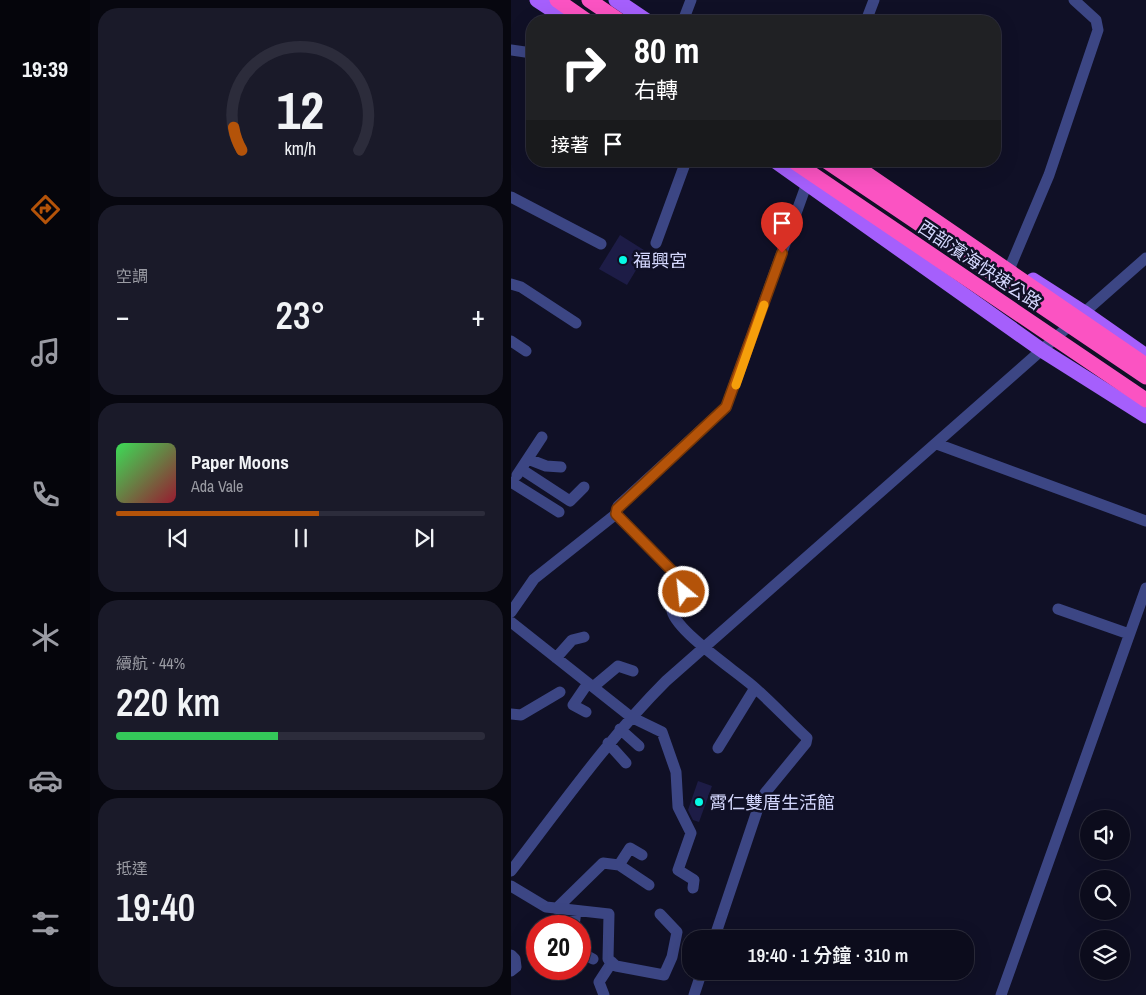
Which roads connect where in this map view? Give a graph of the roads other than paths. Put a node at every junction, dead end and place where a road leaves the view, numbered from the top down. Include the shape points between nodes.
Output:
1 (537, 0) edge
2 (557, 0) edge
3 (566, 0) edge
4 (582, 0) edge
5 (589, 0) edge
6 (617, 0) edge
7 (691, 0) edge
8 (874, 0) edge
9 (1074, 0) edge
10 (560, 15) edge
11 (578, 15) edge
12 (585, 15) edge
13 (604, 15) edge
14 (611, 15) edge
15 (638, 15) edge
16 (685, 15) edge
17 (869, 15) edge
18 (511, 50) edge
19 (526, 52) edge
20 (684, 167) edge
21 (784, 167) edge
22 (792, 167) edge
23 (802, 167) edge
24 (836, 167) edge
25 (846, 167) edge
26 (857, 167) edge
27 (857, 167) edge
28 (807, 183) junction
29 (823, 193) junction
30 (511, 198) edge
31 (656, 243) dead end
32 (601, 244) dead end
33 (1146, 258) edge
34 (1011, 265) junction
35 (511, 284) edge
36 (1083, 312) junction
37 (1072, 322) junction
38 (576, 324) dead end
39 (511, 341) edge
40 (1046, 346) junction
41 (526, 352) dead end
42 (1146, 356) edge
43 (1146, 365) edge
44 (1146, 372) edge
45 (1146, 377) edge
46 (1146, 400) edge
47 (1146, 406) edge
48 (1146, 410) edge
49 (1146, 416) edge
50 (542, 438) dead end
51 (937, 444) junction
52 (528, 459) junction
53 (561, 467) dead end
54 (521, 469) junction
55 (511, 482) edge
56 (584, 487) dead end
57 (559, 512) dead end
58 (616, 514) junction
59 (1146, 521) edge
60 (1146, 588) edge
61 (1142, 607) edge
62 (1058, 609) dead end
63 (511, 612) edge
64 (511, 622) edge
65 (1129, 634) junction
66 (584, 637) dead end
67 (705, 648) junction
68 (556, 658) junction
69 (633, 671) dead end
70 (591, 685) junction
71 (755, 688) junction
72 (560, 692) dead end
73 (586, 712) dead end
74 (511, 714) edge
75 (631, 716) junction
76 (620, 729) junction
77 (608, 743) junction
78 (639, 746) dead end
79 (718, 748) dead end
80 (625, 763) dead end
81 (642, 855) dead end
82 (619, 865) junction
83 (511, 871) edge
84 (649, 885) dead end
85 (511, 886) edge
86 (693, 888) dead end
87 (556, 909) junction
88 (576, 911) junction
89 (660, 914) dead end
90 (576, 915) edge
91 (716, 930) edge
92 (511, 955) edge
93 (612, 962) junction
94 (511, 971) edge
95 (699, 980) edge
96 (604, 995) edge
97 (694, 995) edge
98 (1001, 995) edge

1 - 10 main road
2 - 11 highway
3 - 12 main road
4 - 13 main road
5 - 14 highway
6 - 15 main road
7 - 16 street
8 - 17 street
9 - 34 street via 1096,20 1098,30 1049,176
18 - 19 street
20 - 31 street
21 - 28 main road
22 - 40 main road
23 - 46 highway, 西部濱海快速公路, bridge
24 - 45 highway, 西部濱海快速公路, bridge
25 - 37 main road
26 - 34 main road
27 - 43 highway, bridge
28 - 29 main road
28 - 58 street via 726,407 618,506
29 - 40 main road
29 - 48 highway
30 - 32 street
33 - 36 street
34 - 36 main road
35 - 38 street via 521,287
36 - 37 street
36 - 42 main road
37 - 40 street
37 - 44 main road
39 - 41 street
40 - 47 main road
40 - 49 main road
40 - 51 street
50 - 52 street
51 - 59 street
51 - 67 street
52 - 53 street via 546,466
52 - 54 street
54 - 55 street
54 - 56 street via 570,501
55 - 57 street
58 - 63 street via 534,579
58 - 67 street via 684,583 684,592 671,612
60 - 61 street
61 - 65 street
62 - 65 street
64 - 68 street
65 - 98 street
66 - 68 street via 572,640
67 - 71 street
67 - 75 street
68 - 70 street
69 - 70 street via 618,666
70 - 73 street via 573,705
70 - 75 street
71 - 79 street
71 - 91 street via 807,738 759,805
72 - 74 street via 521,715
75 - 76 street
75 - 86 street via 661,732 676,772 678,807 691,833 678,870 693,880
76 - 77 street
76 - 78 street
77 - 80 street
77 - 83 street
81 - 82 street via 630,848
82 - 84 street
82 - 87 street via 603,863
85 - 87 street via 546,908
87 - 88 street
88 - 90 street
88 - 93 street via 609,914 608,959
89 - 93 street via 677,932 664,975 616,966
92 - 94 street via 516,967
93 - 96 street via 599,982
95 - 97 street

